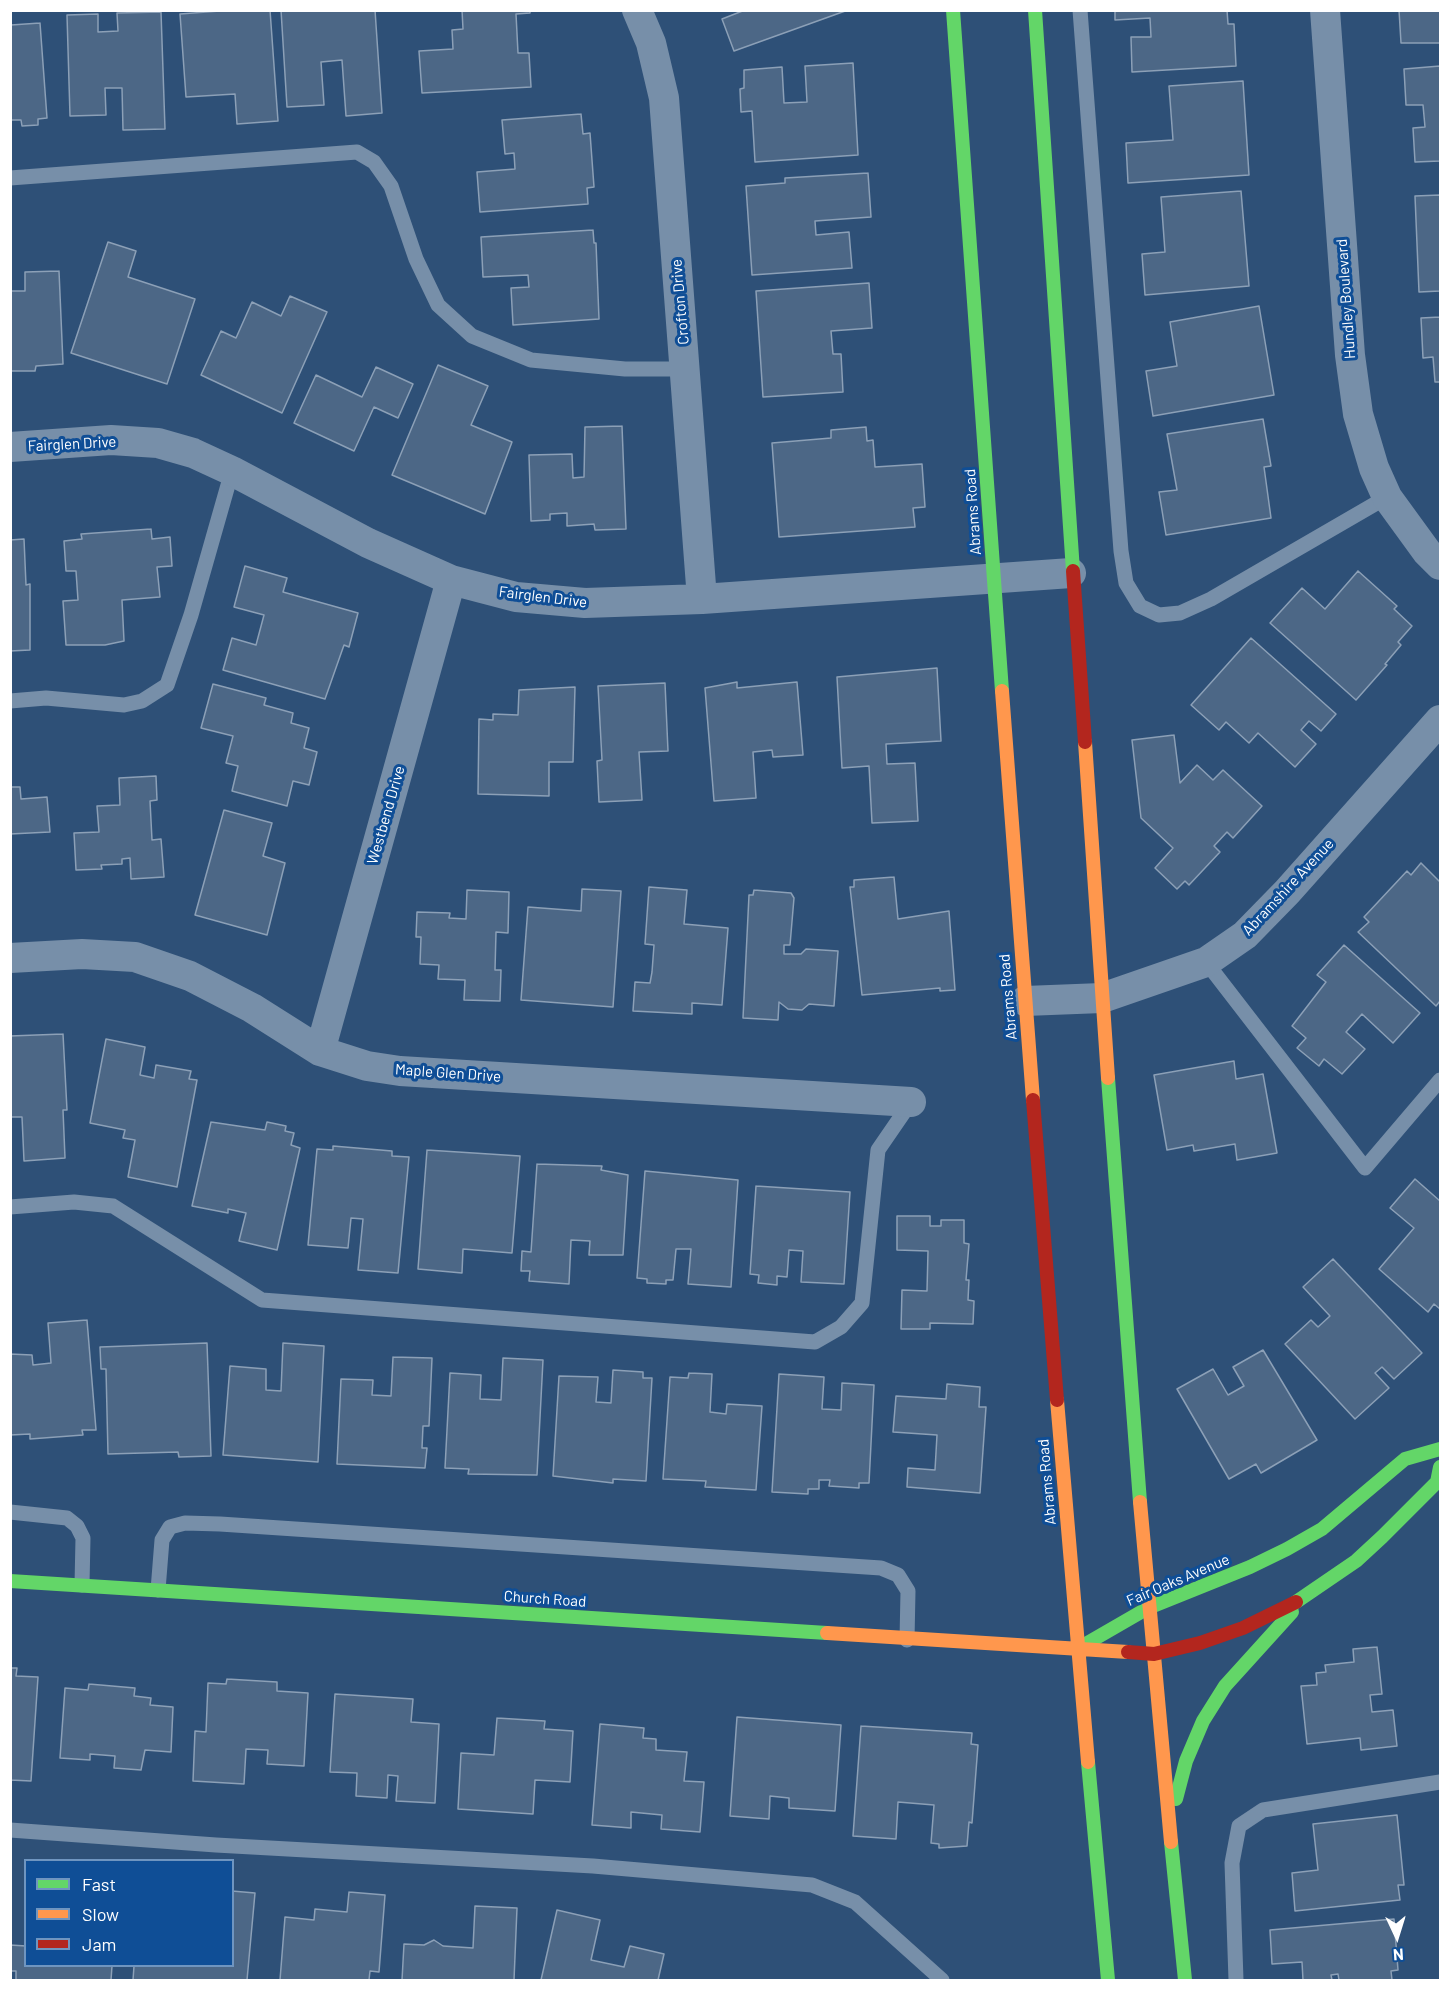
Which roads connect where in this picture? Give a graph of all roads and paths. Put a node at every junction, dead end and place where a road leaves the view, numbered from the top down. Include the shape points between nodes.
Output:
1 (638, 10) edge
2 (953, 10) edge
3 (1035, 10) edge
4 (1080, 10) edge
5 (1325, 10) edge
6 (10, 178) edge
7 (686, 369) junction
8 (10, 447) edge
9 (232, 471) junction
10 (1388, 497) junction
11 (1440, 565) edge
12 (1071, 573) junction
13 (994, 578) junction
14 (451, 580) junction
15 (702, 599) junction
16 (10, 701) edge
17 (1440, 720) edge
18 (10, 958) edge
19 (1206, 962) junction
20 (1102, 998) junction
21 (1025, 1001) junction
22 (320, 1051) junction
23 (1440, 1080) edge
24 (911, 1102) joint
25 (10, 1207) edge
26 (1440, 1449) edge
27 (1440, 1467) edge
28 (10, 1512) edge
29 (10, 1581) edge
30 (82, 1585) junction
31 (158, 1590) junction
32 (1305, 1597) junction
33 (1148, 1608) junction
34 (908, 1640) junction
35 (1077, 1649) junction
36 (1154, 1654) junction
37 (1440, 1782) edge
38 (1170, 1821) junction
39 (10, 1830) edge
40 (942, 1980) edge
41 (1108, 1980) edge
42 (1185, 1980) edge
43 (1236, 1980) edge

1 - 7 street, Crofton Drive via 651,43 664,98
2 - 13 main road, Abrams Road
3 - 12 main road
4 - 10 lane via 1120,551 1126,583 1140,606 1159,615 1180,613
5 - 10 street, Hundley Boulevard via 1356,402 1374,468
6 - 7 lane via 357,152 374,162 391,186 416,259 438,305 471,336 531,360 625,369
7 - 15 street, Crofton Drive
8 - 9 street, Fairglen Drive via 111,440 158,443 193,453
9 - 14 street, Fairglen Drive via 368,543
9 - 16 lane via 167,685 142,701 124,705 46,698
10 - 11 street, Hundley Boulevard
12 - 13 street, Fairglen Drive
12 - 20 main road
13 - 15 street, Fairglen Drive
13 - 21 main road, Abrams Road
14 - 15 street, Fairglen Drive via 516,597 585,603
14 - 22 street, Westbend Drive
17 - 19 street, Abramshire Avenue via 1287,892 1245,935
18 - 22 street, Maple Glen Drive via 82,954 135,957 190,976 252,1008
19 - 20 street, Abramshire Avenue
19 - 23 lane via 1365,1168
20 - 21 street, Abramshire Avenue
20 - 33 main road
21 - 35 main road, Abrams Road
22 - 24 street, Maple Glen Drive via 367,1066 400,1071
24 - 25 lane via 878,1150 862,1303 841,1327 815,1342 262,1300 113,1206 74,1202
26 - 33 main road, Fair Oaks Avenue via 1406,1460 1322,1529 1287,1549
27 - 32 main road via 1437,1482 1382,1537
28 - 30 lane via 67,1518 77,1526 83,1538
29 - 30 main road, Church Road
30 - 31 main road, Church Road
31 - 34 main road, Church Road
31 - 34 lane via 162,1539 170,1527 185,1523 881,1568 898,1575 908,1591
32 - 36 main road via 1243,1628
32 - 38 main road via 1226,1686 1203,1721 1186,1761
33 - 35 main road, Fair Oaks Avenue
33 - 36 main road
34 - 35 main road, Church Road
35 - 36 main road
35 - 41 main road, Abrams Road
36 - 38 main road
37 - 43 lane via 1263,1810 1239,1826 1232,1863
38 - 42 main road
39 - 40 lane via 592,1866 812,1886 855,1902

